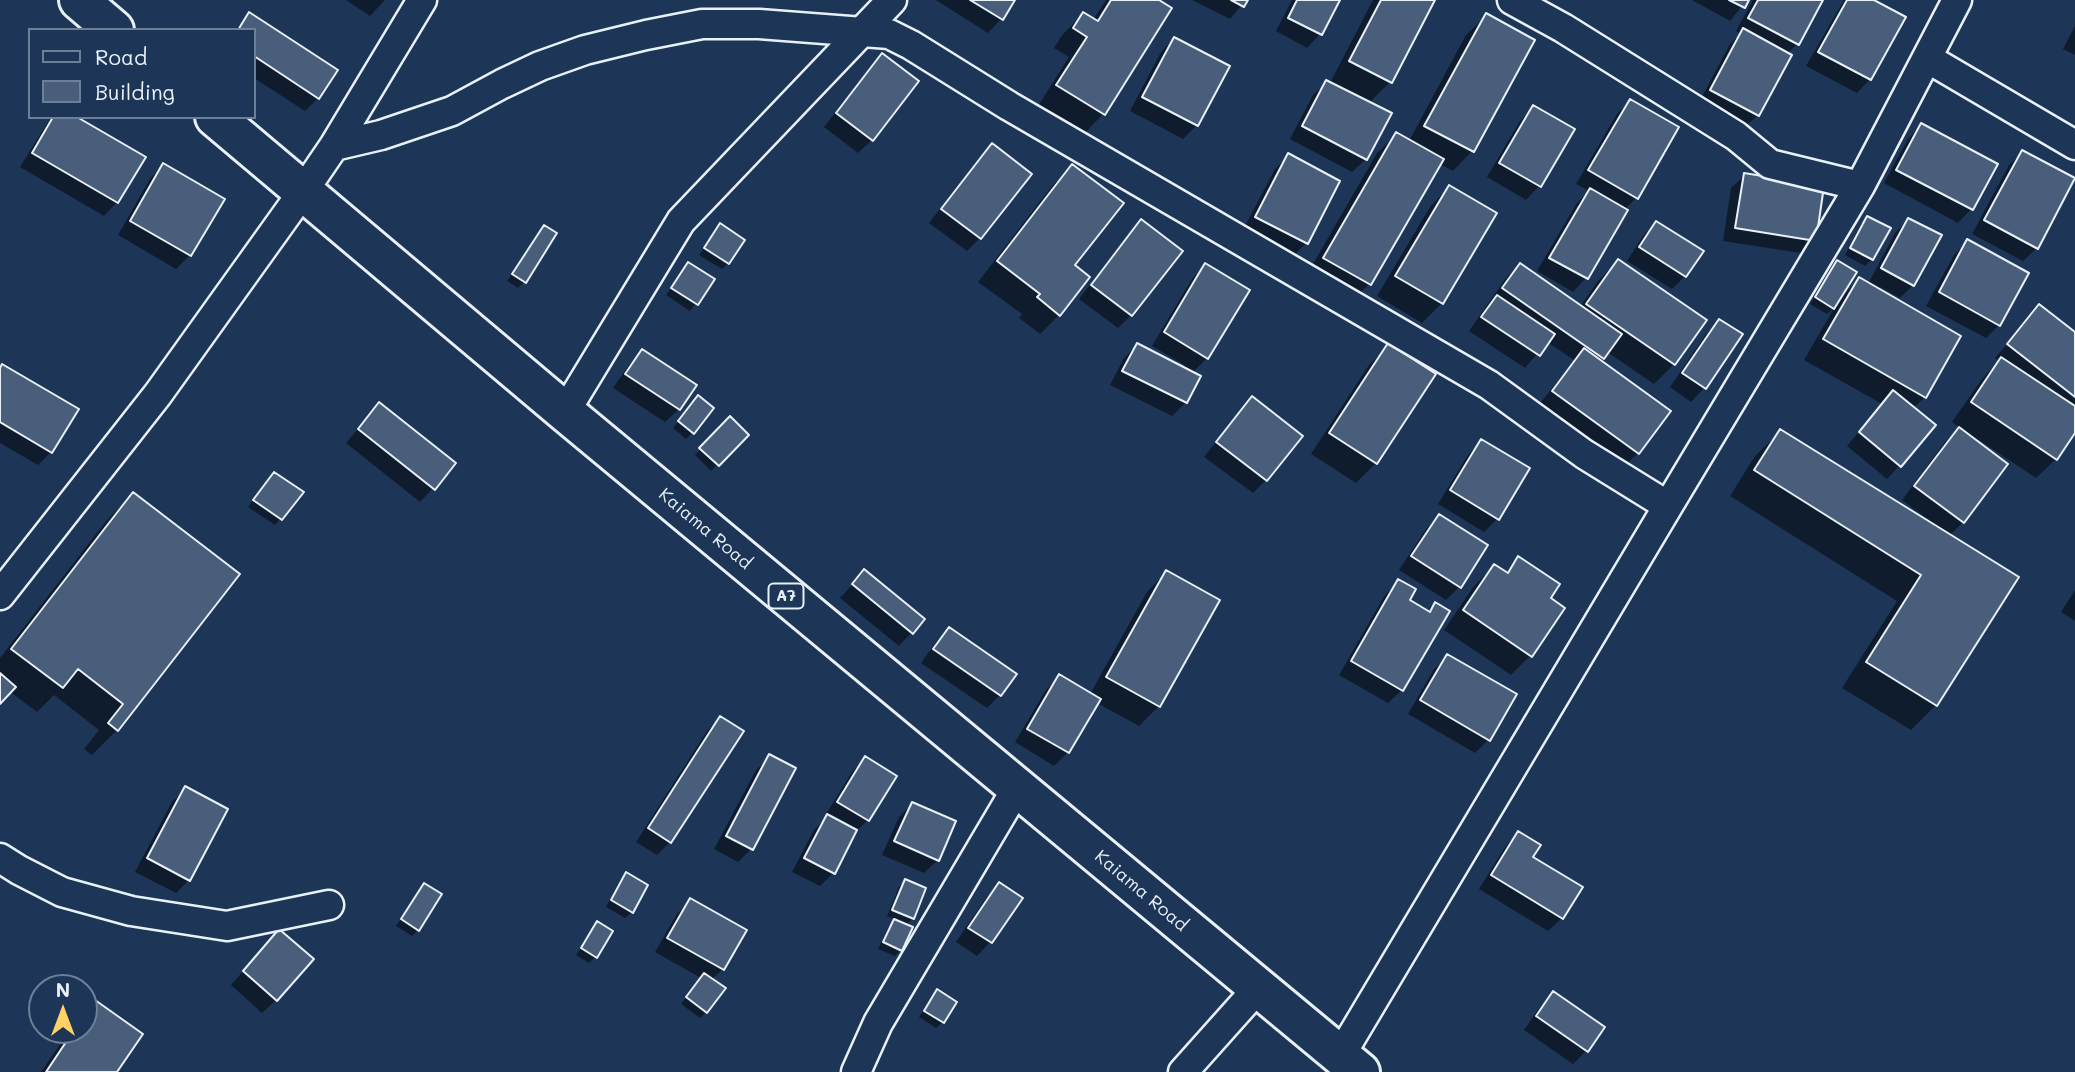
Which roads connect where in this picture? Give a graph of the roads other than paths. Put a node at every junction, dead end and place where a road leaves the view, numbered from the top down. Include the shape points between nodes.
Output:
1 (79, 0) edge
2 (422, 0) edge
3 (892, 0) edge
4 (1512, 0) edge
5 (1957, 0) edge
6 (112, 28) edge
7 (861, 30) junction
8 (1927, 58) junction
9 (217, 119) edge
10 (2075, 145) edge
11 (334, 146) junction
12 (1860, 186) junction
13 (302, 192) junction
14 (565, 412) junction
15 (1668, 506) junction
16 (0, 595) edge
17 (1017, 788) junction
18 (0, 858) edge
19 (329, 905) dead end
20 (1258, 988) junction
21 (1350, 1064) edge
22 (856, 1072) edge
23 (1183, 1072) edge

1 - 6 highway
2 - 11 street
3 - 7 street
4 - 12 street via 1736,136 1770,164
5 - 8 street
7 - 11 street via 702,24 646,35 540,66 452,111
7 - 14 street via 681,221
7 - 15 street via 888,34 911,45 1489,385 1584,454
8 - 10 street
8 - 12 street
9 - 13 highway, Kaiama Road / A7
11 - 13 street
12 - 15 street
13 - 14 highway, Kaiama Road / A7
13 - 16 street via 158,394
14 - 17 highway, Kaiama Road / A7
15 - 21 street
17 - 20 highway, Kaiama Road / A7
17 - 22 street via 878,1023
18 - 19 street via 62,892 131,911 227,926
20 - 21 highway, Kaiama Road / A7
20 - 23 street

